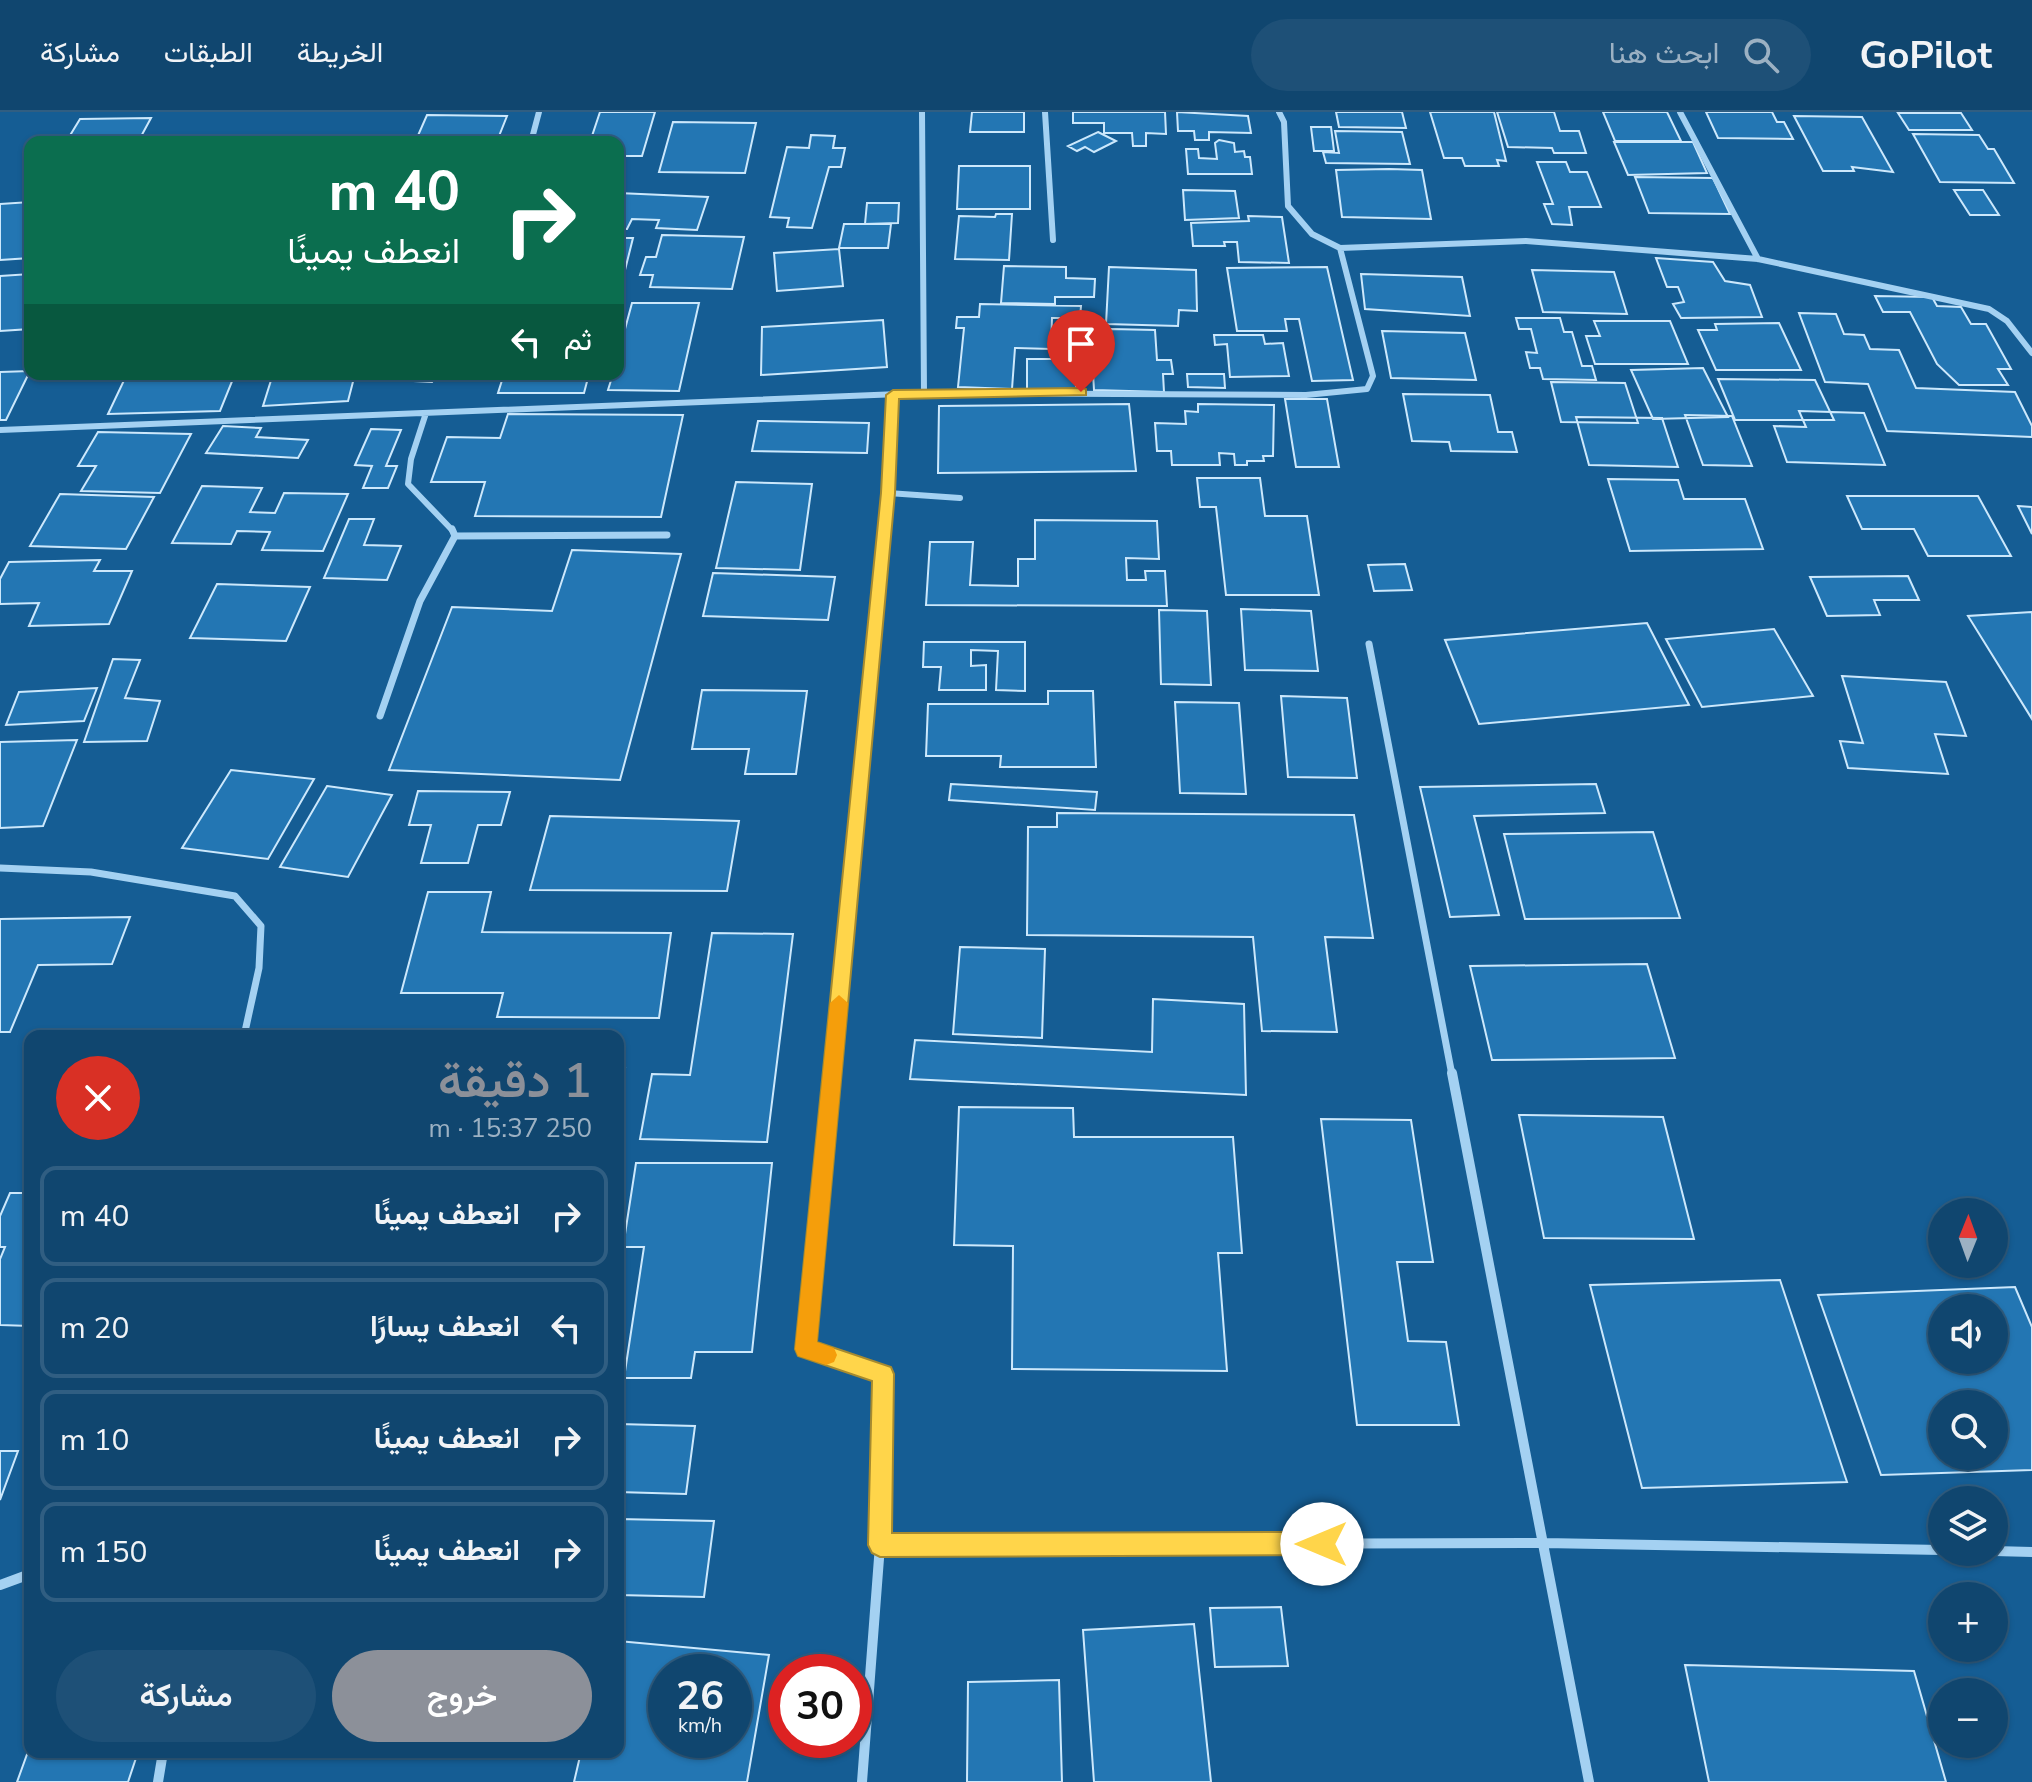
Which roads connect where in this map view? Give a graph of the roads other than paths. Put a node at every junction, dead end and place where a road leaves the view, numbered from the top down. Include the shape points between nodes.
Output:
1 (539, 112) edge
2 (922, 112) edge
3 (1045, 112) edge
4 (1279, 112) edge
5 (1680, 112) edge
6 (533, 136) edge
7 (1053, 240) dead end
8 (1340, 248) junction
9 (1758, 259) junction
10 (2032, 353) edge
11 (924, 393) junction
12 (893, 395) junction
13 (426, 413) junction
14 (0, 430) edge
15 (888, 493) junction
16 (960, 498) dead end
17 (667, 535) dead end
18 (455, 536) junction
19 (1369, 644) dead end
20 (380, 716) dead end
21 (0, 868) edge
22 (245, 1030) edge
23 (1544, 1543) junction
24 (880, 1545) junction
25 (1928, 1550) edge
26 (2008, 1551) edge
27 (2032, 1552) edge
28 (24, 1576) edge
29 (0, 1585) edge
30 (162, 1758) edge
31 (158, 1782) edge
32 (862, 1782) edge
33 (1589, 1782) edge

1 - 6 street
2 - 11 street
3 - 7 street
4 - 8 street via 1284,122 1288,206 1312,234
5 - 9 street
8 - 9 street via 1526,241
8 - 11 street via 1373,376 1367,389 1306,395
9 - 10 street via 1989,309 2007,321
11 - 12 street
12 - 13 street
12 - 15 street
13 - 14 street
13 - 18 street via 408,484 447,518
15 - 16 street
15 - 24 street via 806,1349 883,1374
17 - 18 street
18 - 20 street via 407,626
19 - 23 street
21 - 22 street via 91,872 235,896 261,926 259,968
23 - 24 street
23 - 25 street
23 - 33 street
24 - 32 street
26 - 27 street
28 - 29 street
30 - 31 street

